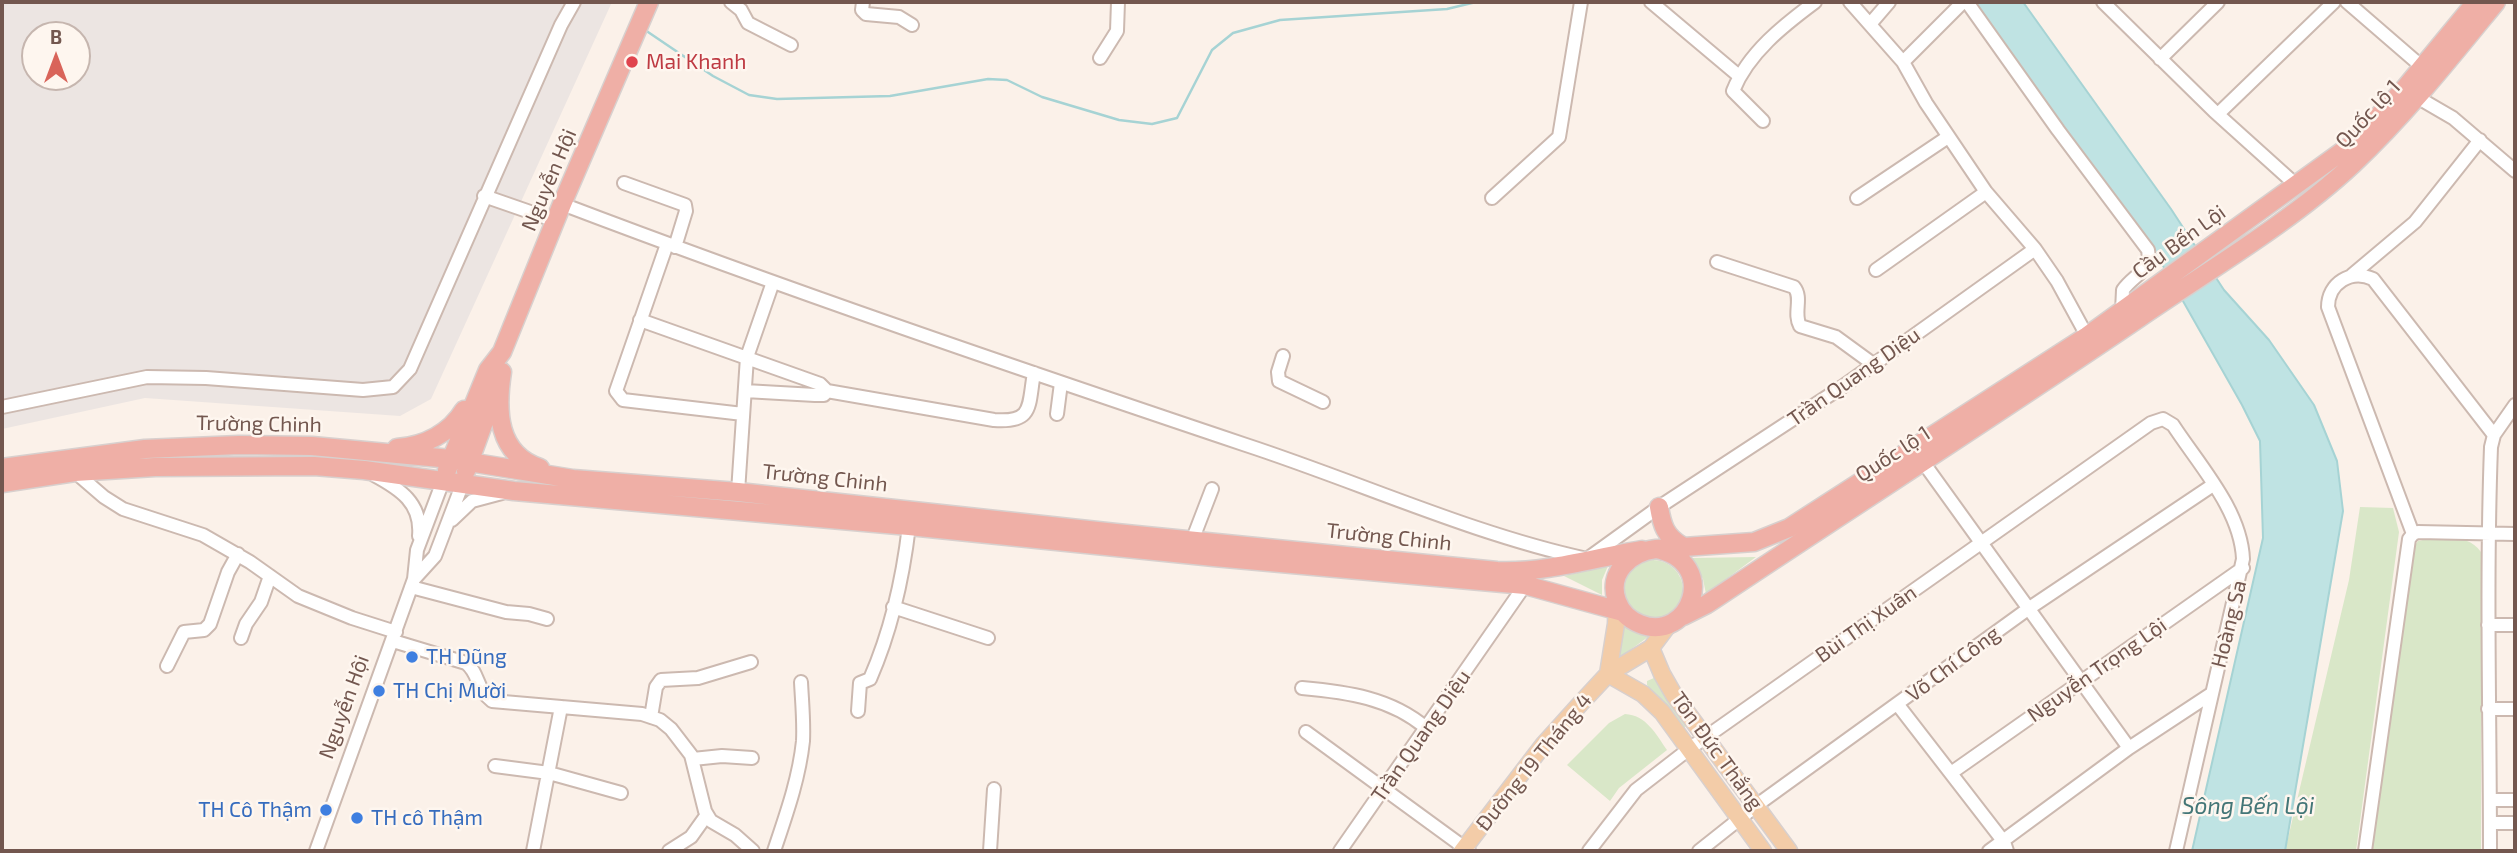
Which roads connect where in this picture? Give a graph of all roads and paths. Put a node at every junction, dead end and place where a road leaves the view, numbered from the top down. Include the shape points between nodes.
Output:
1 (574, 2) edge
2 (649, 2) edge
3 (731, 2) edge
4 (863, 2) edge
5 (1118, 2) edge
6 (1581, 2) edge
7 (1651, 2) edge
8 (1815, 2) edge
9 (1850, 2) edge
10 (1889, 2) edge
11 (1965, 2) edge
12 (2103, 2) edge
13 (2218, 2) edge
14 (2334, 2) edge
15 (2347, 2) edge
16 (2476, 2) edge
17 (2496, 2) edge
18 (1871, 23) junction
19 (912, 25) dead end
20 (791, 45) dead end
21 (1100, 58) dead end
22 (2160, 59) junction
23 (1903, 62) junction
24 (2428, 72) junction
25 (1739, 76) junction
26 (2410, 92) junction
27 (2218, 114) junction
28 (1763, 121) dead end
29 (1948, 137) junction
30 (2480, 141) junction
31 (2515, 171) edge
32 (624, 183) dead end
33 (2295, 184) junction
34 (1986, 192) junction
35 (484, 197) junction
36 (1492, 198) dead end
37 (1857, 198) dead end
38 (2263, 209) joint
39 (559, 212) junction
40 (2256, 239) joint
41 (671, 245) junction
42 (2035, 249) junction
43 (1717, 262) dead end
44 (1876, 270) dead end
45 (2352, 275) junction
46 (773, 282) junction
47 (2125, 318) junction
48 (640, 320) junction
49 (2087, 336) junction
50 (1283, 356) dead end
51 (747, 357) junction
52 (1873, 364) junction
53 (495, 371) junction
54 (1034, 373) junction
55 (1061, 383) junction
56 (744, 391) junction
57 (827, 391) junction
58 (1323, 402) dead end
59 (2515, 405) edge
60 (2, 407) edge
61 (743, 414) junction
62 (1057, 414) dead end
63 (2163, 419) joint
64 (2494, 435) junction
65 (364, 451) junction
66 (451, 459) junction
67 (470, 462) junction
68 (1923, 462) junction
69 (2, 468) edge
70 (364, 470) junction
71 (75, 472) junction
72 (573, 479) junction
73 (443, 481) junction
74 (2, 483) edge
75 (462, 485) junction
76 (2213, 485) junction
77 (1212, 489) dead end
78 (514, 491) junction
79 (738, 492) junction
80 (1659, 507) junction
81 (909, 526) junction
82 (446, 529) junction
83 (2413, 534) junction
84 (2488, 534) junction
85 (2515, 534) edge
86 (1192, 541) junction
87 (1980, 543) junction
88 (1682, 546) junction
89 (417, 550) junction
90 (1649, 550) junction
91 (238, 554) junction
92 (1587, 559) junction
93 (2243, 568) junction
94 (270, 576) junction
95 (413, 583) junction
96 (1525, 585) junction
97 (893, 607) junction
98 (1619, 608) junction
99 (2028, 609) junction
100 (547, 619) dead end
101 (1674, 621) junction
102 (2488, 625) junction
103 (2515, 625) edge
104 (394, 637) junction
105 (988, 638) dead end
106 (241, 639) dead end
107 (1651, 648) junction
108 (751, 662) dead end
109 (167, 666) dead end
110 (1608, 674) junction
111 (2080, 681) junction
112 (801, 682) dead end
113 (1303, 688) dead end
114 (2211, 695) junction
115 (1898, 705) junction
116 (561, 707) junction
117 (2487, 709) junction
118 (2515, 709) edge
119 (858, 711) dead end
120 (651, 717) junction
121 (1426, 728) junction
122 (1306, 732) dead end
123 (1706, 737) junction
124 (1689, 748) junction
125 (2129, 748) junction
126 (752, 758) dead end
127 (693, 759) junction
128 (495, 766) dead end
129 (549, 773) junction
130 (1951, 773) junction
131 (1384, 788) junction
132 (994, 789) dead end
133 (621, 793) dead end
134 (2490, 800) junction
135 (2515, 800) edge
136 (1757, 806) junction
137 (706, 816) junction
138 (1741, 818) junction
139 (2490, 823) junction
140 (2515, 823) edge
141 (2006, 846) edge
142 (1465, 850) edge
143 (316, 851) edge
144 (533, 851) edge
145 (669, 851) edge
146 (753, 851) edge
147 (774, 851) edge
148 (990, 851) edge
149 (1340, 851) edge
150 (1589, 851) edge
151 (1699, 851) edge
152 (1763, 851) edge
153 (1788, 851) edge
154 (1989, 851) edge
155 (2176, 851) edge
156 (2365, 851) edge
157 (2490, 851) edge

1 - 35 street
2 - 39 highway, Nguyễn Hội
3 - 20 street via 748,23
4 - 19 street via 863,12 899,17
5 - 21 street via 1117,32
6 - 36 street via 1559,137
7 - 25 street
8 - 25 street via 1766,43
9 - 18 street
10 - 18 street
11 - 23 street
11 - 47 street via 2148,250 2147,267 2123,290
12 - 22 street
13 - 22 street
14 - 27 street
15 - 24 street
16 - 24 highway, Quốc lộ 1
17 - 24 highway, Quốc lộ 1
18 - 23 street
22 - 27 street
23 - 29 street
24 - 26 highway, Quốc lộ 1
25 - 28 street via 1733,91
26 - 30 street
26 - 33 highway, Quốc lộ 1 via 2351,145
26 - 40 highway, Quốc lộ 1 via 2353,164
27 - 33 street
29 - 34 street
29 - 37 street
30 - 31 street
30 - 45 street via 2415,222
32 - 41 street via 685,205
33 - 38 highway, Quốc lộ 1
34 - 42 street
34 - 44 street
35 - 39 street
35 - 60 street via 410,369 393,387 363,390 147,377
38 - 47 highway, Cầu Bến Lội
39 - 41 street
39 - 53 highway, Nguyễn Hội
40 - 47 highway, Cầu Bến Lội
41 - 46 street
41 - 48 street
42 - 49 street
42 - 52 street, Trần Quang Diệu
43 - 52 street via 1794,287 1800,326 1836,337
45 - 64 street via 2373,279
45 - 83 street via 2333,287 2328,307
46 - 51 street
46 - 54 street
47 - 49 highway, Quốc lộ 1
47 - 68 highway, Quốc lộ 1
48 - 51 street
48 - 61 street via 616,386 619,397
49 - 88 highway, Quốc lộ 1 via 1788,528 1754,542
50 - 58 street via 1279,381
51 - 56 street
51 - 57 street via 820,384
52 - 80 street, Trần Quang Diệu
53 - 65 highway via 459,418 436,437 407,447
53 - 66 highway, Nguyễn Hội
53 - 67 highway, Nguyễn Hội
53 - 72 highway via 503,435 509,447 531,465
54 - 55 street
54 - 57 street via 1027,410 1014,421
55 - 62 street
55 - 92 street via 1532,547
56 - 57 street via 824,395
56 - 61 street
59 - 64 street
61 - 79 street
63 - 76 street, Hoàng Sa via 2173,425
63 - 87 street, Bùi Thị Xuân
64 - 84 street
65 - 66 highway, Trường Chinh
65 - 69 highway, Trường Chinh via 278,444 190,446
66 - 67 highway, Trường Chinh
66 - 73 highway, Nguyễn Hội
67 - 72 highway, Trường Chinh
67 - 75 highway, Nguyễn Hội
68 - 87 street
68 - 101 highway, Quốc lộ 1
70 - 71 highway, Trường Chinh via 248,465
70 - 73 highway, Trường Chinh
70 - 89 street via 397,487 414,505 419,521
71 - 74 highway, Trường Chinh
71 - 91 street via 123,509 196,533
72 - 79 highway, Trường Chinh
73 - 75 highway, Trường Chinh
73 - 89 street, Nguyễn Hội
75 - 78 highway, Trường Chinh
75 - 82 street, Nguyễn Hội
76 - 93 street, Hoàng Sa via 2237,523
76 - 99 street, Võ Chí Công
77 - 86 street
78 - 81 highway, Trường Chinh
78 - 82 street via 472,501
79 - 86 highway, Trường Chinh
80 - 88 highway via 1669,538
80 - 92 street, Trần Quang Diệu
81 - 96 highway, Trường Chinh
81 - 97 street
82 - 95 street, Nguyễn Hội via 435,556
83 - 84 street
83 - 156 street via 2407,546
84 - 85 street
84 - 102 street
86 - 92 highway, Trường Chinh via 1497,571 1550,569
87 - 99 street
87 - 123 street, Bùi Thị Xuân
88 - 90 highway, Quốc lộ 1
89 - 95 street, Nguyễn Hội
90 - 92 highway, Trường Chinh
90 - 98 highway via 1630,557 1616,577
90 - 101 highway via 1669,551 1689,569 1693,594 1689,607
91 - 94 street
91 - 109 street via 209,624 204,630 184,632
93 - 111 street, Nguyễn Trọng Lội
93 - 114 street, Hoàng Sa
94 - 104 street via 305,599
94 - 106 street
95 - 100 street via 506,612
95 - 104 street, Nguyễn Hội
96 - 98 highway, Trường Chinh
96 - 121 street, Trần Quang Diệu
97 - 105 street
97 - 119 street via 873,672 869,680 860,683
98 - 101 highway via 1644,625 1657,627
98 - 110 main road, Đường 19 Tháng 4
99 - 111 street
99 - 115 street, Võ Chí Công
101 - 107 main road, Đường 19 Tháng 4
102 - 103 street
102 - 117 street
104 - 116 street via 466,663 482,694 492,701
104 - 143 street, Nguyễn Hội
107 - 110 main road, Đường 19 Tháng 4
107 - 123 main road, Tôn Đức Thắng via 1674,695
108 - 120 street via 698,678 662,680 656,687
110 - 124 main road, Tôn Đức Thắng via 1643,694
110 - 142 main road, Đường 19 Tháng 4 via 1544,744
111 - 125 street
111 - 130 street, Nguyễn Trọng Lội
112 - 147 street via 800,762
113 - 121 street via 1382,702
114 - 125 street
114 - 155 street, Hoàng Sa
115 - 130 street
115 - 136 street, Võ Chí Công
116 - 120 street
116 - 129 street
117 - 118 street
117 - 134 street
120 - 127 street via 671,729
121 - 131 street, Trần Quang Diệu
122 - 131 street
123 - 124 street, Bùi Thị Xuân
123 - 136 main road, Tôn Đức Thắng
124 - 138 main road, Tôn Đức Thắng
124 - 150 street, Bùi Thị Xuân via 1636,790
125 - 141 street
126 - 127 street
127 - 137 street
128 - 129 street
129 - 133 street
129 - 144 street
130 - 141 street
131 - 142 street
131 - 149 street, Trần Quang Diệu
132 - 148 street
134 - 135 street
134 - 139 street
136 - 138 street, Võ Chí Công
136 - 153 main road, Tôn Đức Thắng
137 - 145 street via 691,837
137 - 146 street
138 - 151 street, Võ Chí Công
138 - 152 main road, Tôn Đức Thắng
139 - 140 street
139 - 157 street
141 - 154 street

